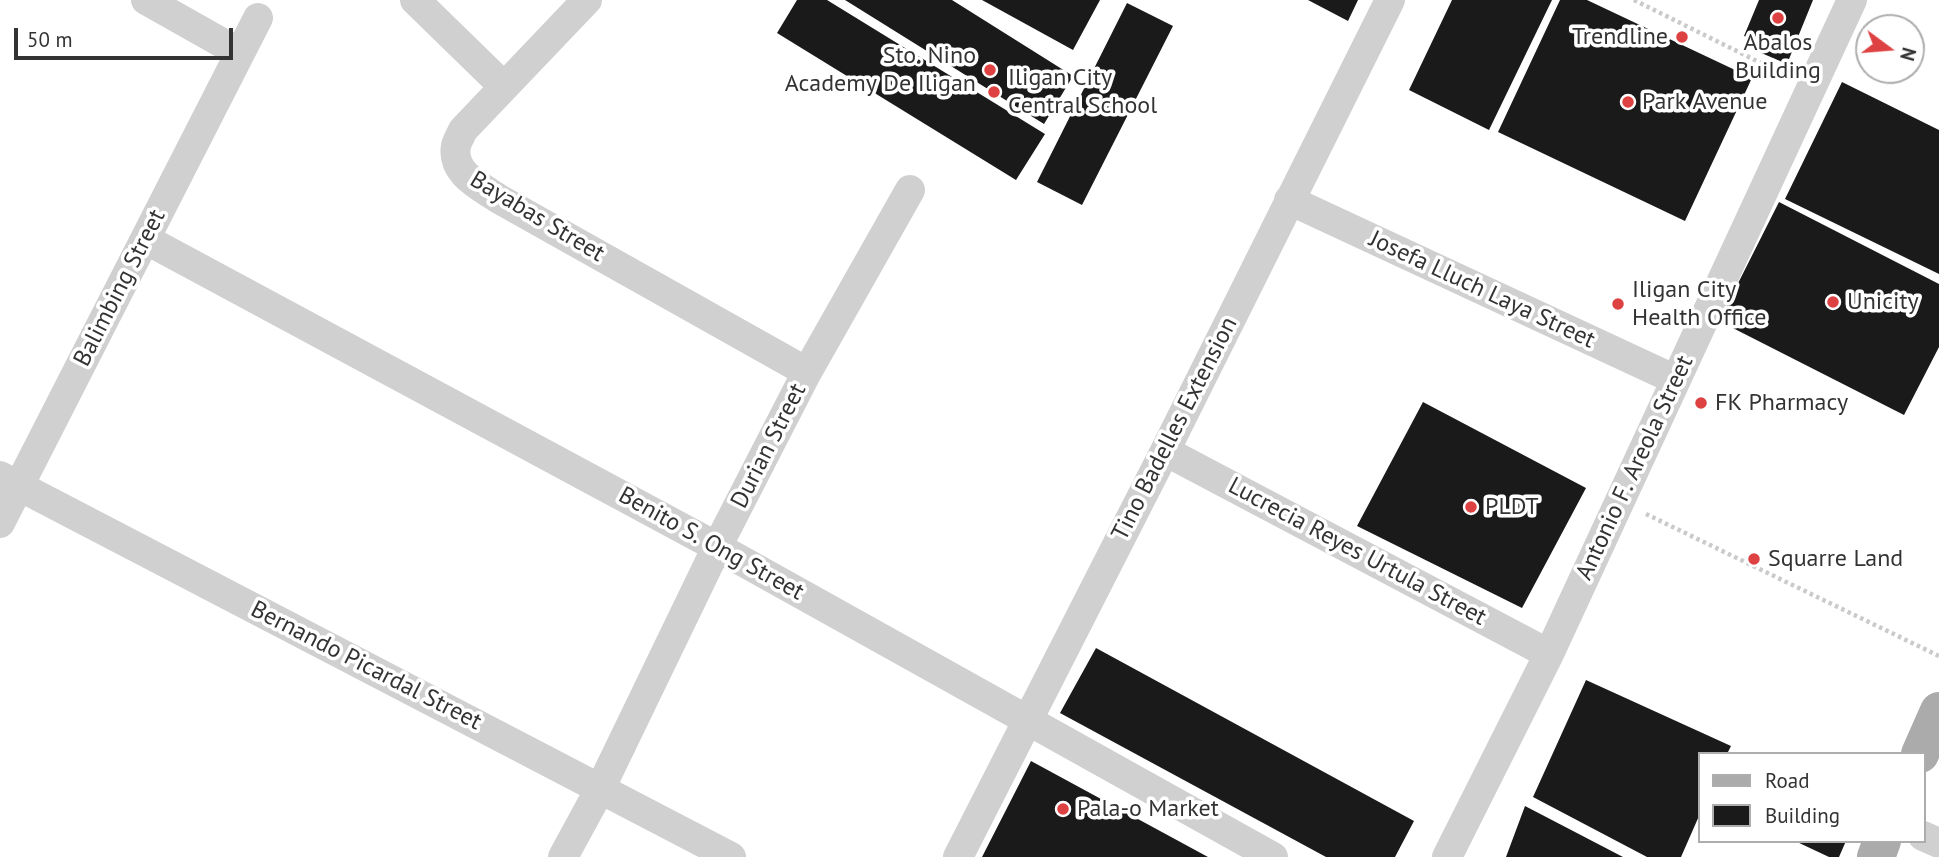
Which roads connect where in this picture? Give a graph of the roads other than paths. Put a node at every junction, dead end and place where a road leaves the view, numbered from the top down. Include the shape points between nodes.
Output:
1 (146, 0) edge
2 (415, 0) edge
3 (587, 0) edge
4 (1390, 0) edge
5 (1852, 0) edge
6 (258, 18) dead end
7 (240, 53) junction
8 (494, 76) dead end
9 (910, 190) dead end
10 (1289, 200) junction
11 (145, 239) junction
12 (807, 372) junction
13 (1675, 380) junction
14 (1165, 451) junction
15 (9, 481) edge
16 (0, 523) edge
17 (717, 547) junction
18 (1549, 654) junction
19 (1939, 711) edge
20 (1028, 720) junction
21 (1921, 752) edge
22 (600, 789) junction
23 (563, 857) edge
24 (731, 857) edge
25 (958, 857) edge
26 (1273, 857) edge
27 (1447, 857) edge

1 - 7 street
2 - 8 street
3 - 12 street, Bayabas Street via 463,130 456,145 461,172 499,199
4 - 10 street, Tino Badelles Extension
5 - 13 street, Antonio F. Areola Street
6 - 7 street, Balimbing Street
7 - 11 street, Balimbing Street
9 - 12 street, Durian Street
10 - 13 street, Josefa Lluch Laya Street
10 - 14 street, Tino Badelles Extension
11 - 15 street, Balimbing Street
11 - 17 street, Benito S. Ong Street
12 - 17 street, Durian Street
13 - 18 street, Antonio F. Areola Street
14 - 18 street, Lucrecia Reyes Urtula Street
14 - 20 street, Tino Badelles Extension
15 - 16 street, Balimbing Street
15 - 22 street, Bernando Picardal Street
17 - 20 street, Benito S. Ong Street
17 - 22 street, Durian Street
18 - 27 street, Antonio F. Areola Street
19 - 21 main road
20 - 25 street, Tino Badelles Extension
20 - 26 street, Benito S. Ong Street
22 - 23 street, Durian Street
22 - 24 street, Bernando Picardal Street

